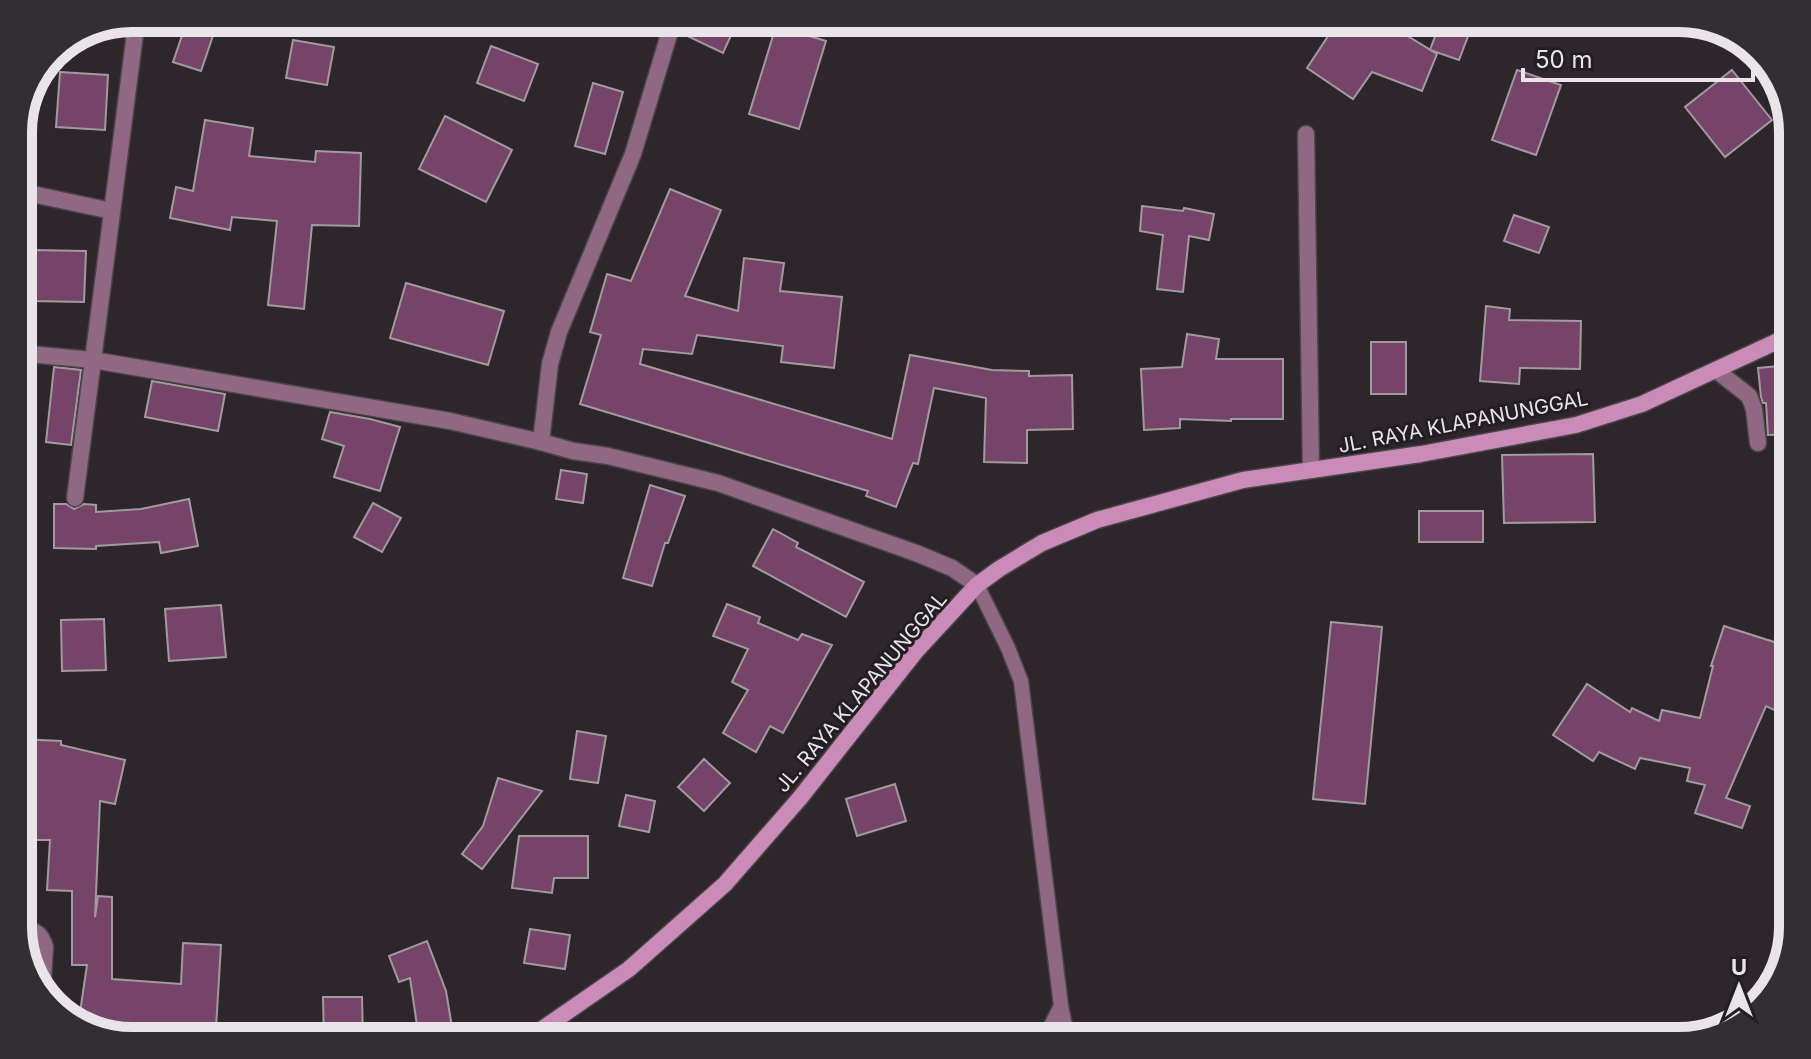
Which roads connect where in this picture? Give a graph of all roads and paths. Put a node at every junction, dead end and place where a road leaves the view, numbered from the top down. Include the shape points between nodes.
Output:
1 (135, 32) edge
2 (670, 32) edge
3 (1306, 134) dead end
4 (32, 194) edge
5 (112, 211) junction
6 (1779, 341) edge
7 (32, 354) edge
8 (93, 360) junction
9 (1716, 370) junction
10 (541, 442) junction
11 (1758, 443) dead end
12 (1311, 470) junction
13 (75, 498) dead end
14 (977, 585) junction
15 (32, 931) edge
16 (43, 973) edge
17 (1061, 1006) junction
18 (545, 1027) edge
19 (1050, 1027) edge
20 (1065, 1027) edge

1 - 5 street
2 - 10 street via 633,154 559,332 547,380
3 - 12 street
4 - 5 street
5 - 8 street
6 - 9 street, JL. RAYA KLAPANUNGGAL
7 - 8 street
8 - 10 street via 450,421
8 - 13 street
9 - 11 street via 1749,396
9 - 12 street, JL. RAYA KLAPANUNGGAL via 1642,404 1576,425
10 - 14 street via 718,483 916,553
12 - 14 street, JL. RAYA KLAPANUNGGAL via 1243,480 1097,520 1042,543
14 - 17 lane via 1021,681
14 - 18 street, JL. RAYA KLAPANUNGGAL via 916,651 725,884 629,969
15 - 16 street via 40,934 45,947
17 - 19 lane
17 - 20 lane

